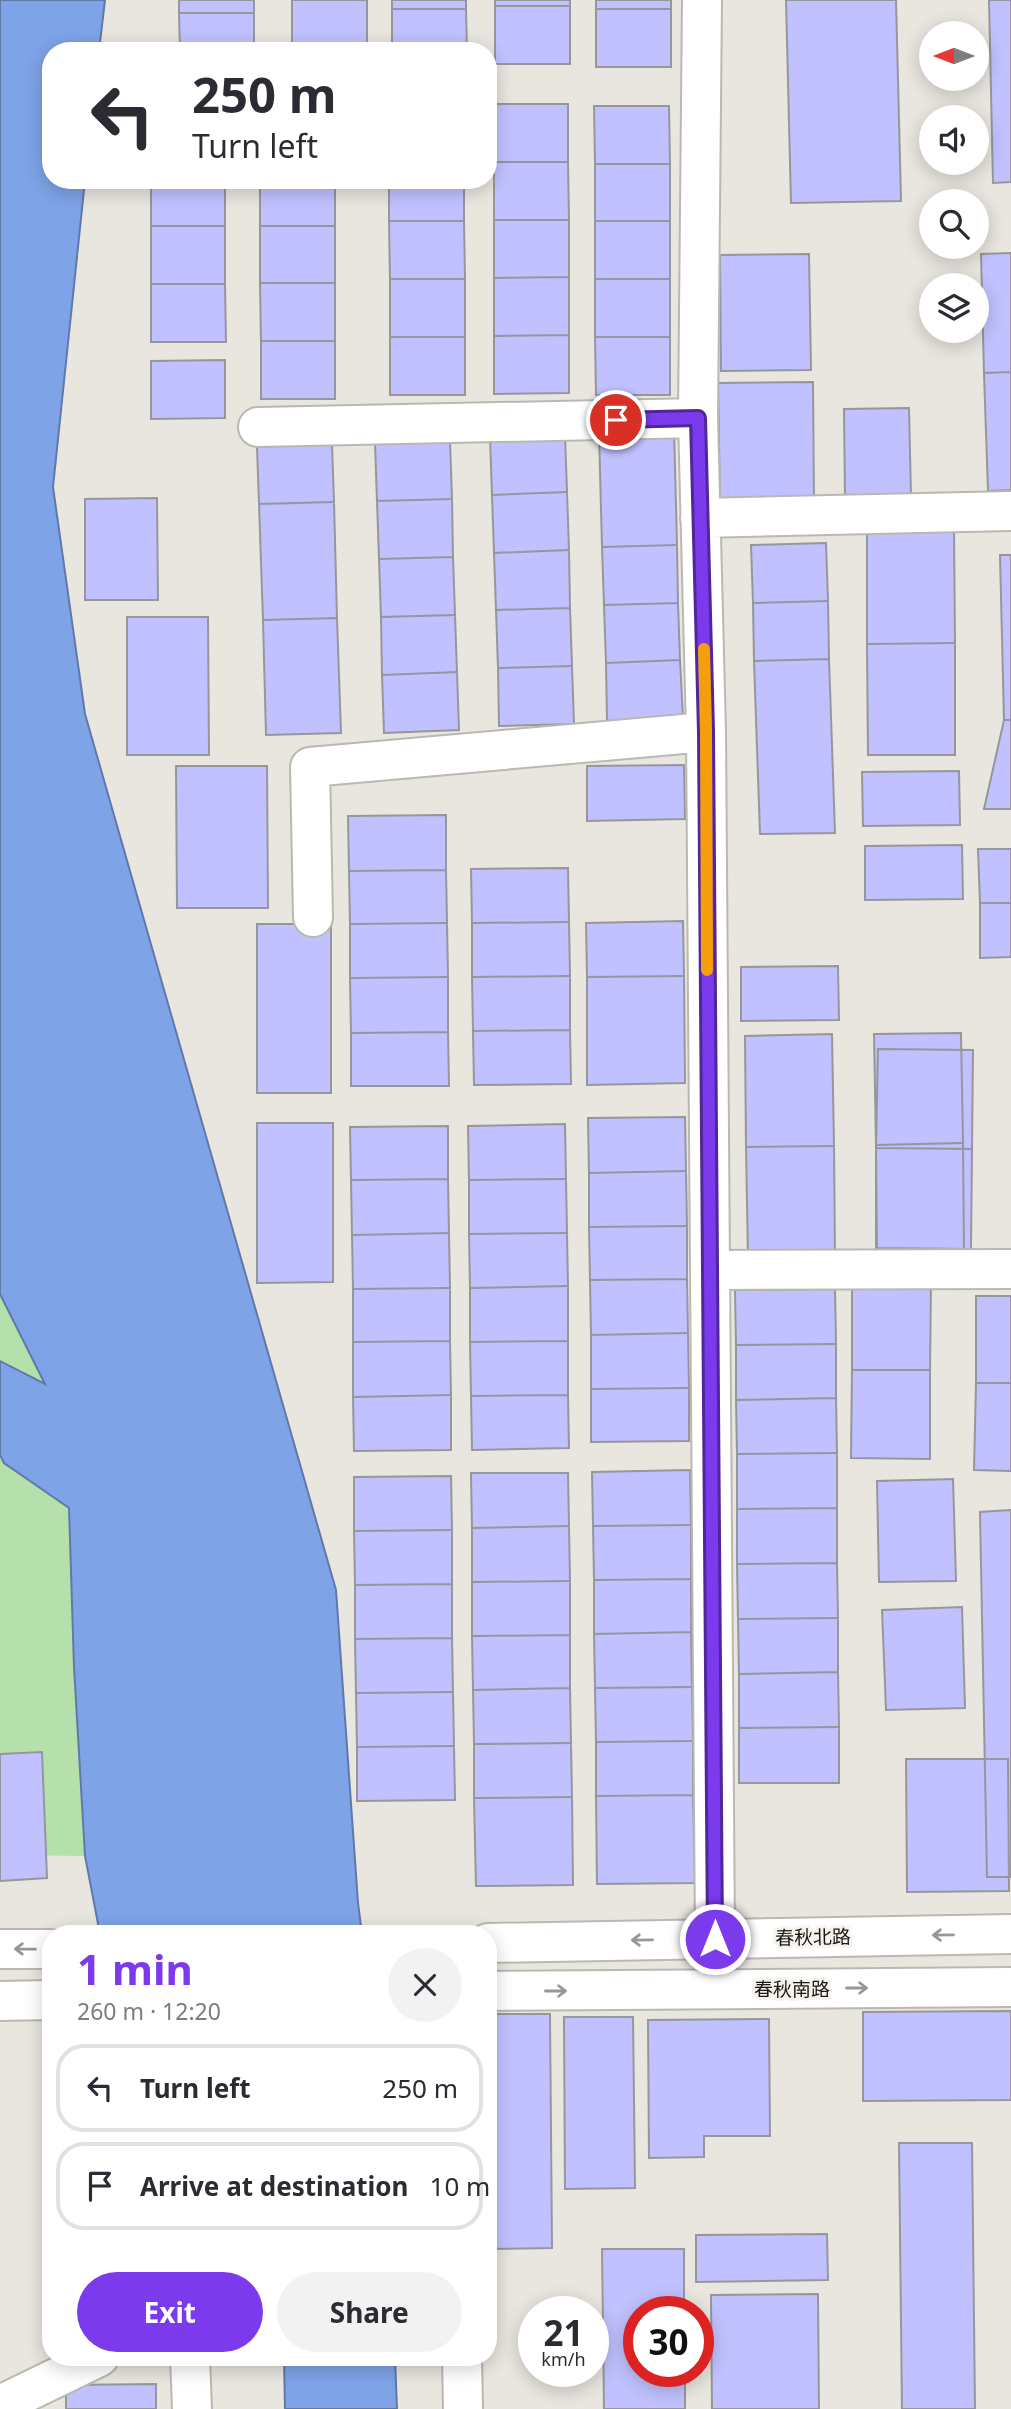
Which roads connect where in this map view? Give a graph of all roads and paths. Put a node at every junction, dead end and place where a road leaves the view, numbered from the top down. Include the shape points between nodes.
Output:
1 (702, 0) edge
2 (698, 418) junction
3 (258, 427) dead end
4 (1011, 511) edge
5 (700, 518) junction
6 (706, 732) junction
7 (313, 916) dead end
8 (1011, 1269) edge
9 (711, 1270) junction
10 (1011, 1934) edge
11 (715, 1939) junction
12 (497, 1943) edge
13 (0, 1949) edge
14 (42, 1949) edge
15 (1011, 1987) edge
16 (497, 1991) edge
17 (42, 2000) edge
18 (0, 2001) edge
19 (80, 2366) edge
20 (190, 2366) edge
21 (462, 2366) edge
22 (0, 2405) edge
23 (192, 2409) edge
24 (463, 2409) edge

1 - 2 street
2 - 3 street
2 - 5 street
4 - 5 street
5 - 6 street
6 - 7 street via 310,767
6 - 9 street
8 - 9 street
9 - 11 street
10 -> 11 street, 春秋北路
11 -> 12 street, 春秋北路
14 -> 13 street
16 -> 15 street, 春秋南路
17 - 18 street
19 - 22 street
20 - 23 street
21 - 24 street

